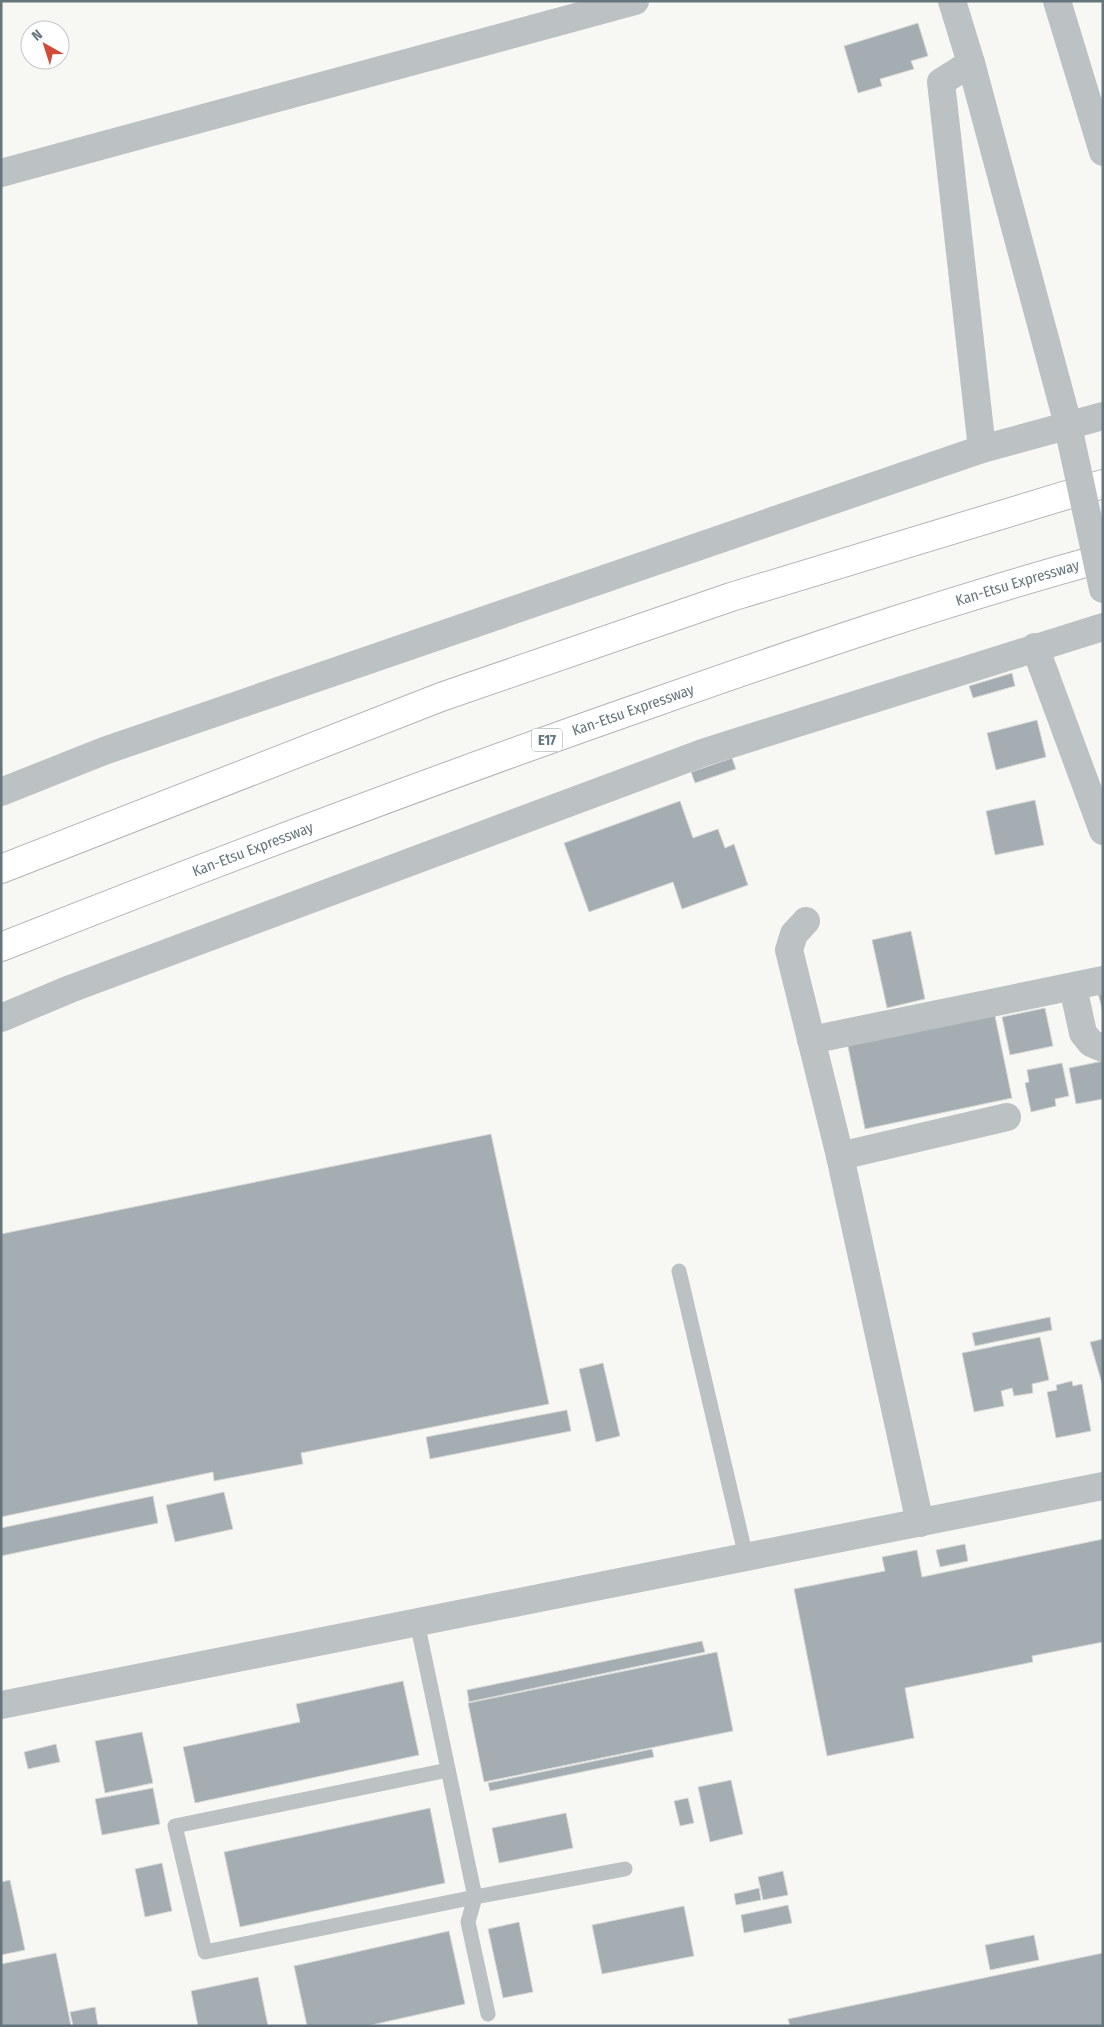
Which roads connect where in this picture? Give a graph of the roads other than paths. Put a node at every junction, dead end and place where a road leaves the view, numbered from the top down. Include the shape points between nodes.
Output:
1 (635, 1) edge
2 (952, 1) edge
3 (1057, 1) edge
4 (971, 63) junction
5 (1103, 152) edge
6 (1, 173) edge
7 (1103, 416) edge
8 (982, 449) junction
9 (1103, 484) edge
10 (1103, 558) edge
11 (1103, 589) edge
12 (1103, 627) edge
13 (1035, 647) junction
14 (1, 792) edge
15 (1103, 831) edge
16 (1, 869) edge
17 (806, 921) dead end
18 (1, 947) edge
19 (1103, 980) edge
20 (1073, 987) junction
21 (1, 1018) edge
22 (811, 1040) junction
23 (1103, 1048) edge
24 (1007, 1117) dead end
25 (840, 1156) junction
26 (678, 1271) dead end
27 (1103, 1486) edge
28 (920, 1523) junction
29 (746, 1557) junction
30 (417, 1622) junction
31 (1, 1705) edge
32 (448, 1770) junction
33 (625, 1869) dead end
34 (475, 1897) junction
35 (488, 2014) dead end

1 - 6 street
2 - 4 street
3 - 5 street
4 - 8 street via 941,82
4 - 11 street, bridge via 1066,417
7 - 8 street
8 - 14 street via 104,750
9 - 16 highway via 731,597 451,694
10 - 18 highway, Kan-Etsu Expressway / E17 via 1019,581 743,671 473,766
12 - 13 street
13 - 15 street
13 - 21 street via 705,752 70,989
17 - 22 street via 794,934 789,950
19 - 20 street
20 - 22 street
20 - 23 street via 1083,1033 1091,1043
22 - 25 street
24 - 25 street
25 - 28 street
26 - 29 lane
27 - 28 street
28 - 29 street
29 - 30 street
30 - 31 street
30 - 32 lane
32 - 34 lane
32 - 34 lane via 175,1826 205,1952
33 - 34 lane
34 - 35 lane via 468,1922

